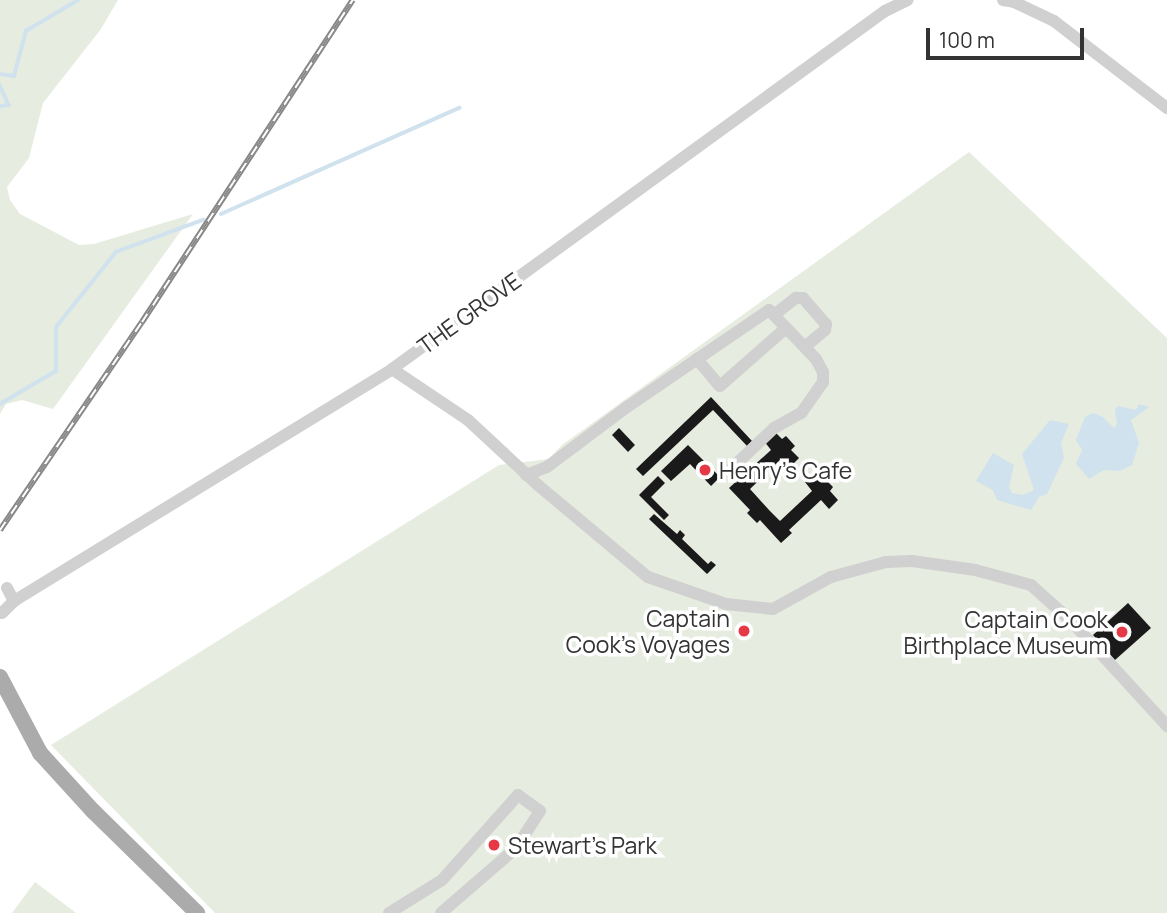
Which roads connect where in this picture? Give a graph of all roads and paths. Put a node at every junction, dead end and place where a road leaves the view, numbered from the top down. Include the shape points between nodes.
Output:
1 (908, 0) edge
2 (1003, 0) edge
3 (883, 6) edge
4 (1167, 108) edge
5 (774, 315) junction
6 (786, 328) junction
7 (805, 347) junction
8 (697, 359) junction
9 (392, 369) junction
10 (733, 467) dead end
11 (526, 475) junction
12 (7, 588) dead end
13 (14, 601) junction
14 (2, 612) dead end
15 (2, 687) edge
16 (1167, 726) edge
17 (197, 913) edge
18 (389, 913) edge
19 (441, 913) edge

1 - 3 street, THE GROVE
2 - 4 street via 1054,22
3 - 9 street, THE GROVE
5 - 6 street
5 - 7 street via 796,298 803,298 826,324
5 - 8 street via 769,310
6 - 7 street
6 - 8 street via 720,386
7 - 10 street via 823,372 819,390 801,413 774,428
8 - 11 street via 547,467
9 - 11 street via 468,420
9 - 13 street, THE GROVE
11 - 16 street via 648,577 726,604 773,609 831,577 887,562 975,570 1031,585 1070,620
12 - 13 street
13 - 14 street, THE GROVE
15 - 17 main road via 40,753
18 - 19 street via 442,880 518,795 540,811 516,848

